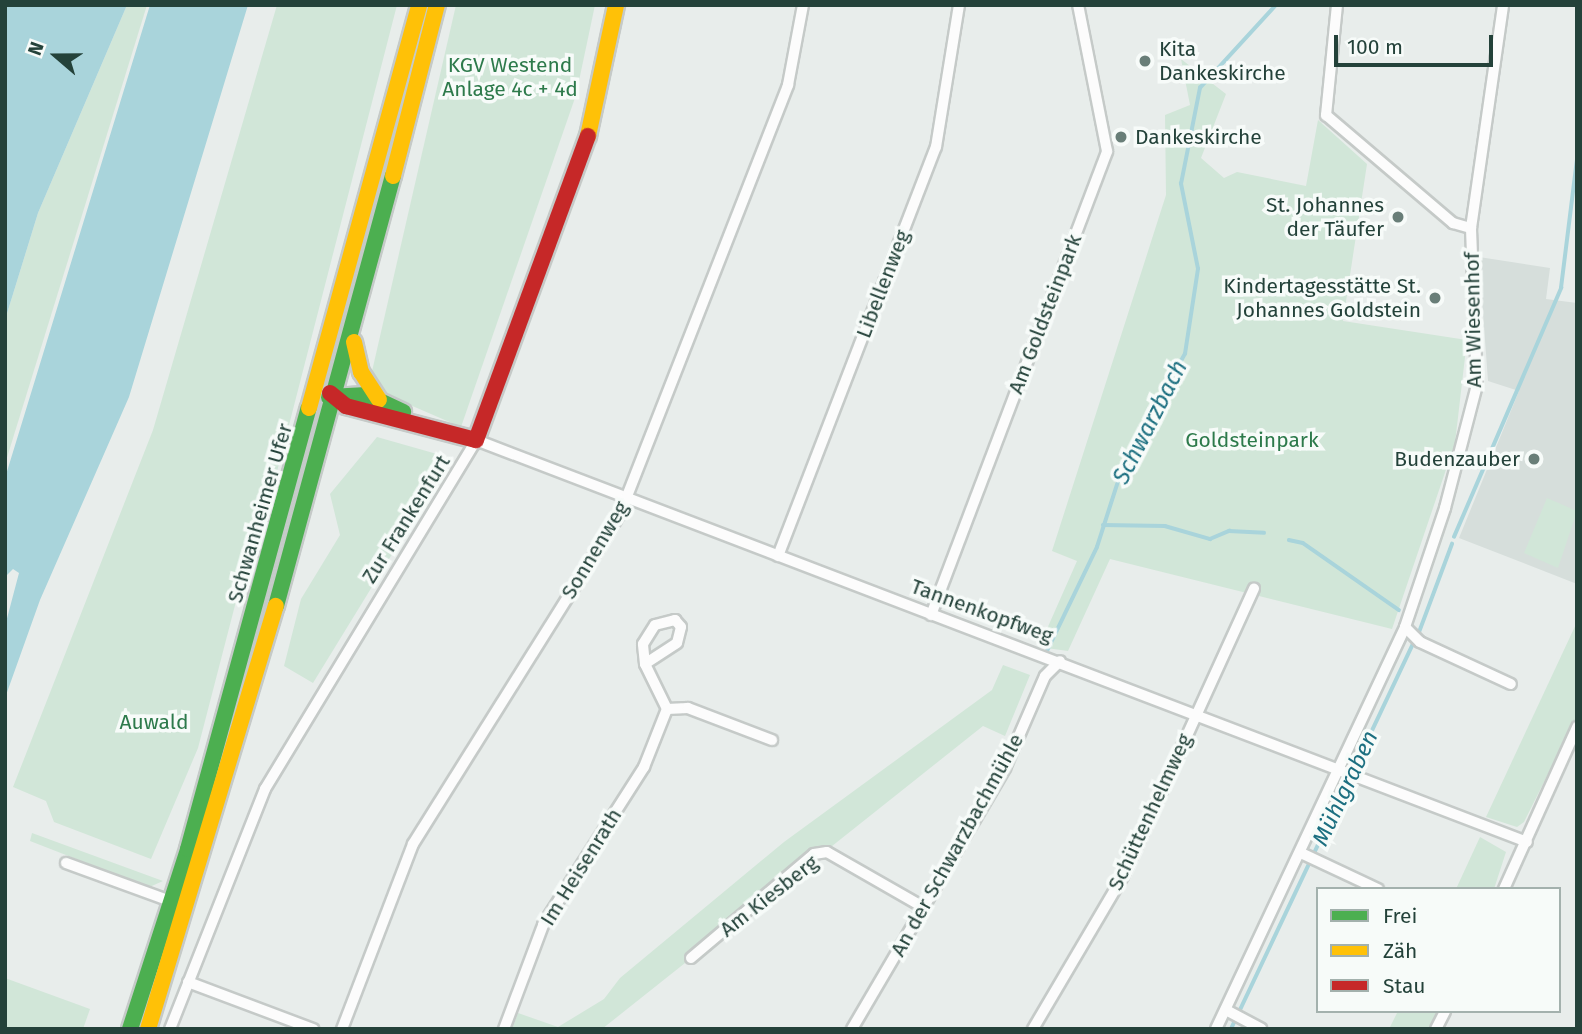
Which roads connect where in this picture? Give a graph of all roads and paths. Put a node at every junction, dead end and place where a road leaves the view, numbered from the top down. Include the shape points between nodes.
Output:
1 (419, 5) edge
2 (437, 5) edge
3 (616, 5) edge
4 (803, 5) edge
5 (959, 5) edge
6 (1078, 5) edge
7 (1336, 5) edge
8 (1503, 5) edge
9 (1471, 228) junction
10 (353, 340) junction
11 (321, 368) junction
12 (335, 397) junction
13 (379, 400) junction
14 (361, 410) junction
15 (308, 419) junction
16 (421, 421) junction
17 (476, 440) junction
18 (321, 459) junction
19 (627, 498) junction
20 (778, 556) junction
21 (1254, 588) dead end
22 (931, 615) junction
23 (1405, 627) junction
24 (1060, 661) junction
25 (645, 664) dead end
26 (1511, 684) dead end
27 (667, 709) junction
28 (1196, 713) junction
29 (1577, 727) edge
30 (772, 740) dead end
31 (1339, 768) junction
32 (1527, 842) junction
33 (1303, 854) junction
34 (66, 863) dead end
35 (1374, 887) edge
36 (1505, 887) edge
37 (173, 902) junction
38 (923, 907) junction
39 (691, 958) dead end
40 (188, 982) junction
41 (1233, 1013) junction
42 (1444, 1013) edge
43 (296, 1026) edge
44 (130, 1029) edge
45 (148, 1029) edge
46 (170, 1029) edge
47 (313, 1029) edge
48 (342, 1029) edge
49 (504, 1029) edge
50 (852, 1029) edge
51 (1033, 1029) edge
52 (1216, 1029) edge
53 (1261, 1029) edge
54 (1436, 1029) edge

1 - 11 main road, Schwanheimer Ufer
2 - 10 main road, Schwanheimer Ufer
3 - 17 main road, Zur Frankenfurt via 586,146
4 - 19 street, Sonnenweg via 788,85
5 - 20 street, Libellenweg via 936,147
6 - 22 street, Am Goldsteinpark via 1107,151
7 - 9 street via 1326,115 1453,223
8 - 9 street, Am Wiesenhof
9 - 23 street, Am Wiesenhof via 1477,386
10 - 12 main road, Schwanheimer Ufer
10 - 13 main road via 361,372
11 - 12 main road
11 - 15 main road, Schwanheimer Ufer
12 - 13 main road, Tannenkopfweg
12 - 14 main road, Tannenkopfweg
12 - 15 main road
12 - 18 main road, Schwanheimer Ufer
13 - 16 main road, Tannenkopfweg
14 - 16 main road, Tannenkopfweg
14 - 18 main road via 343,422
15 - 37 main road, Schwanheimer Ufer
16 - 17 main road, Tannenkopfweg
17 - 19 street, Tannenkopfweg
17 - 40 street, Zur Frankenfurt via 265,789
18 - 45 main road, Schwanheimer Ufer
19 - 20 street, Tannenkopfweg
19 - 48 street, Sonnenweg via 413,844
20 - 22 street, Tannenkopfweg
21 - 28 street, Schüttenhelmweg
22 - 24 street, Tannenkopfweg
23 - 26 street via 1420,642
23 - 31 street, Am Wiesenhof
24 - 28 street, Tannenkopfweg
24 - 38 street, An der Schwarzbachmühle via 1045,676 1005,768
25 - 27 street
27 - 30 street via 688,708
27 - 49 street, Im Heisenrath via 644,767 543,925
28 - 31 street, Tannenkopfweg
28 - 51 street, Schüttenhelmweg via 1123,876
29 - 32 street
31 - 32 street, Tannenkopfweg
31 - 33 street, Am Wiesenhof
32 - 36 street
33 - 35 street
33 - 41 street, Am Wiesenhof
34 - 37 street
37 - 44 main road, Schwanheimer Ufer
38 - 39 street, Am Kiesberg via 827,852 814,854
38 - 50 street, An der Schwarzbachmühle
40 - 43 street
40 - 46 street, Zur Frankenfurt
41 - 52 street, Am Wiesenhof
41 - 53 street
42 - 54 street
43 - 47 street

